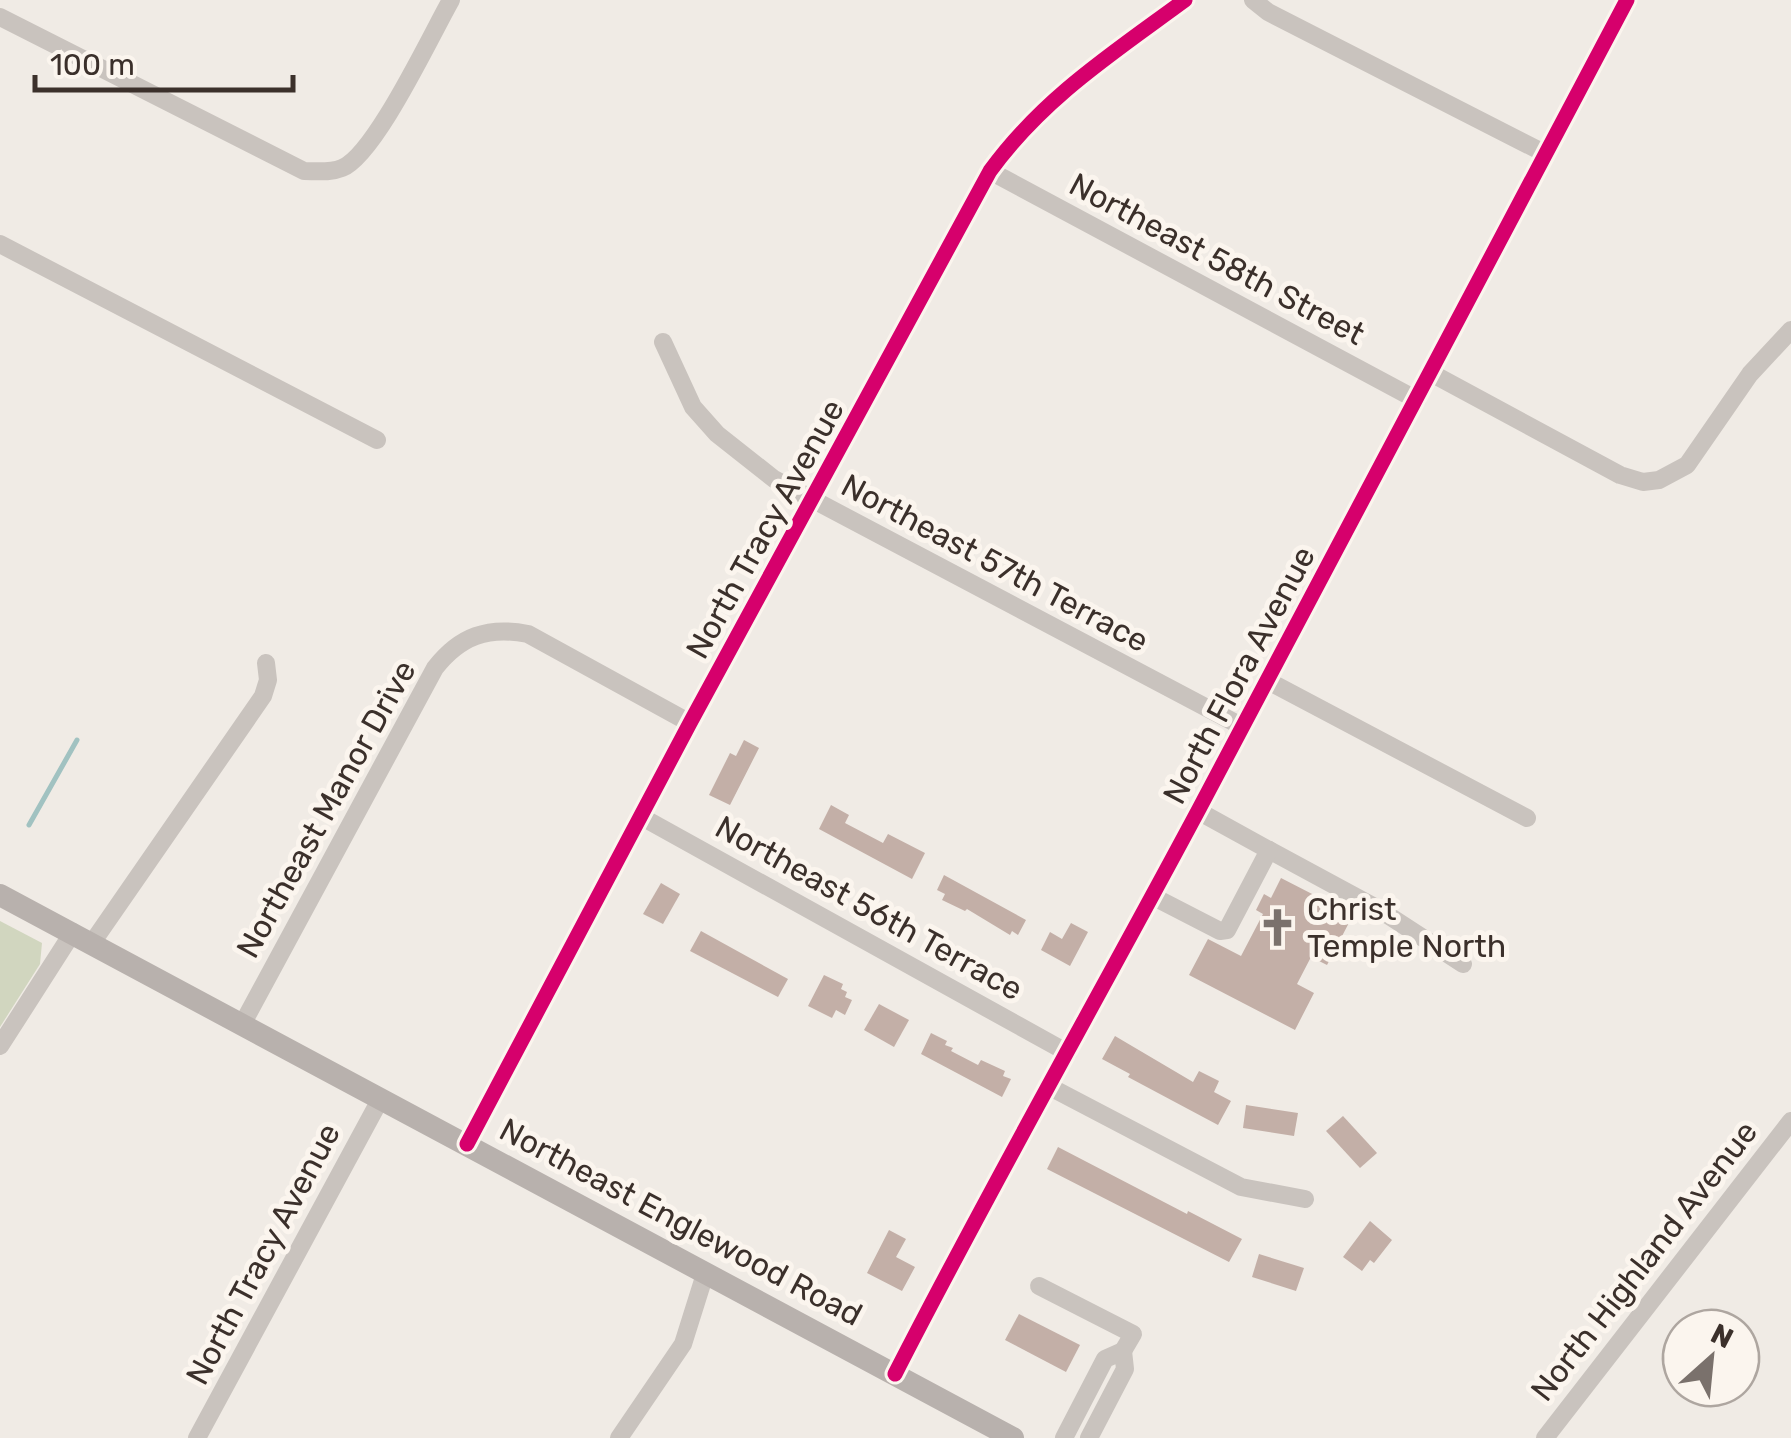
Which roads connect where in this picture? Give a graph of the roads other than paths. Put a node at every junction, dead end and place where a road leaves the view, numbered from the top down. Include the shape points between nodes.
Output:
1 (450, 0) edge
2 (1185, 0) edge
3 (1253, 0) edge
4 (1628, 0) edge
5 (0, 17) edge
6 (1546, 154) junction
7 (990, 171) junction
8 (0, 244) edge
9 (1791, 330) edge
10 (663, 342) dead end
11 (1431, 373) junction
12 (1416, 400) junction
13 (376, 440) dead end
14 (813, 501) junction
15 (266, 663) dead end
16 (1268, 681) junction
17 (690, 723) junction
18 (1243, 727) junction
19 (1198, 810) junction
20 (640, 816) junction
21 (1527, 818) dead end
22 (1269, 850) junction
23 (0, 896) edge
24 (1152, 896) junction
25 (82, 938) junction
26 (1463, 964) dead end
27 (244, 1023) junction
28 (0, 1046) edge
29 (1068, 1053) junction
30 (1050, 1087) junction
31 (381, 1098) junction
32 (1791, 1121) edge
33 (467, 1144) junction
34 (1305, 1200) dead end
35 (704, 1274) junction
36 (1039, 1286) dead end
37 (1123, 1352) junction
38 (895, 1374) junction
39 (197, 1438) edge
40 (619, 1438) edge
41 (1013, 1438) edge
42 (1064, 1438) edge
43 (1088, 1438) edge
44 (1545, 1438) edge

1 - 5 street via 364,150 344,168 304,171
2 - 7 street, North Tracy Avenue via 1062,91
3 - 6 street
4 - 6 street, North Flora Avenue
6 - 11 street, North Flora Avenue
7 - 12 street, Northeast 58th Street
7 - 14 street, North Tracy Avenue
8 - 13 street
9 - 11 street via 1750,374 1688,465 1643,482
10 - 14 street, Northeast 57th Terrace via 693,406 718,434
11 - 12 street, North Flora Avenue
12 - 16 street, North Flora Avenue
14 - 17 street, North Tracy Avenue
14 - 18 street, Northeast 57th Terrace
15 - 25 street via 263,696
16 - 18 street, North Flora Avenue
16 - 21 street
17 - 20 street, North Tracy Avenue
17 - 27 street, Northeast Manor Drive via 528,634 486,631 466,638 435,668
18 - 19 street, North Flora Avenue
19 - 22 street
19 - 24 street, North Flora Avenue
20 - 29 street, Northeast 56th Terrace
20 - 33 street, North Tracy Avenue
22 - 24 street via 1226,930
22 - 26 street
23 - 25 main road, Northeast Englewood Road
24 - 29 street, North Flora Avenue
25 - 27 main road, Northeast Englewood Road
25 - 28 street
27 - 31 main road, Northeast Englewood Road
29 - 30 street, North Flora Avenue
30 - 34 street via 1241,1187
30 - 38 street, North Flora Avenue
31 - 33 main road, Northeast Englewood Road
31 - 39 street, North Tracy Avenue
32 - 44 street, North Highland Avenue
33 - 35 main road, Northeast Englewood Road
35 - 38 main road, Northeast Englewood Road
35 - 40 street via 683,1344
36 - 37 street via 1133,1334
37 - 42 street via 1105,1359
37 - 43 street via 1125,1369
38 - 41 main road, Northeast Englewood Road

